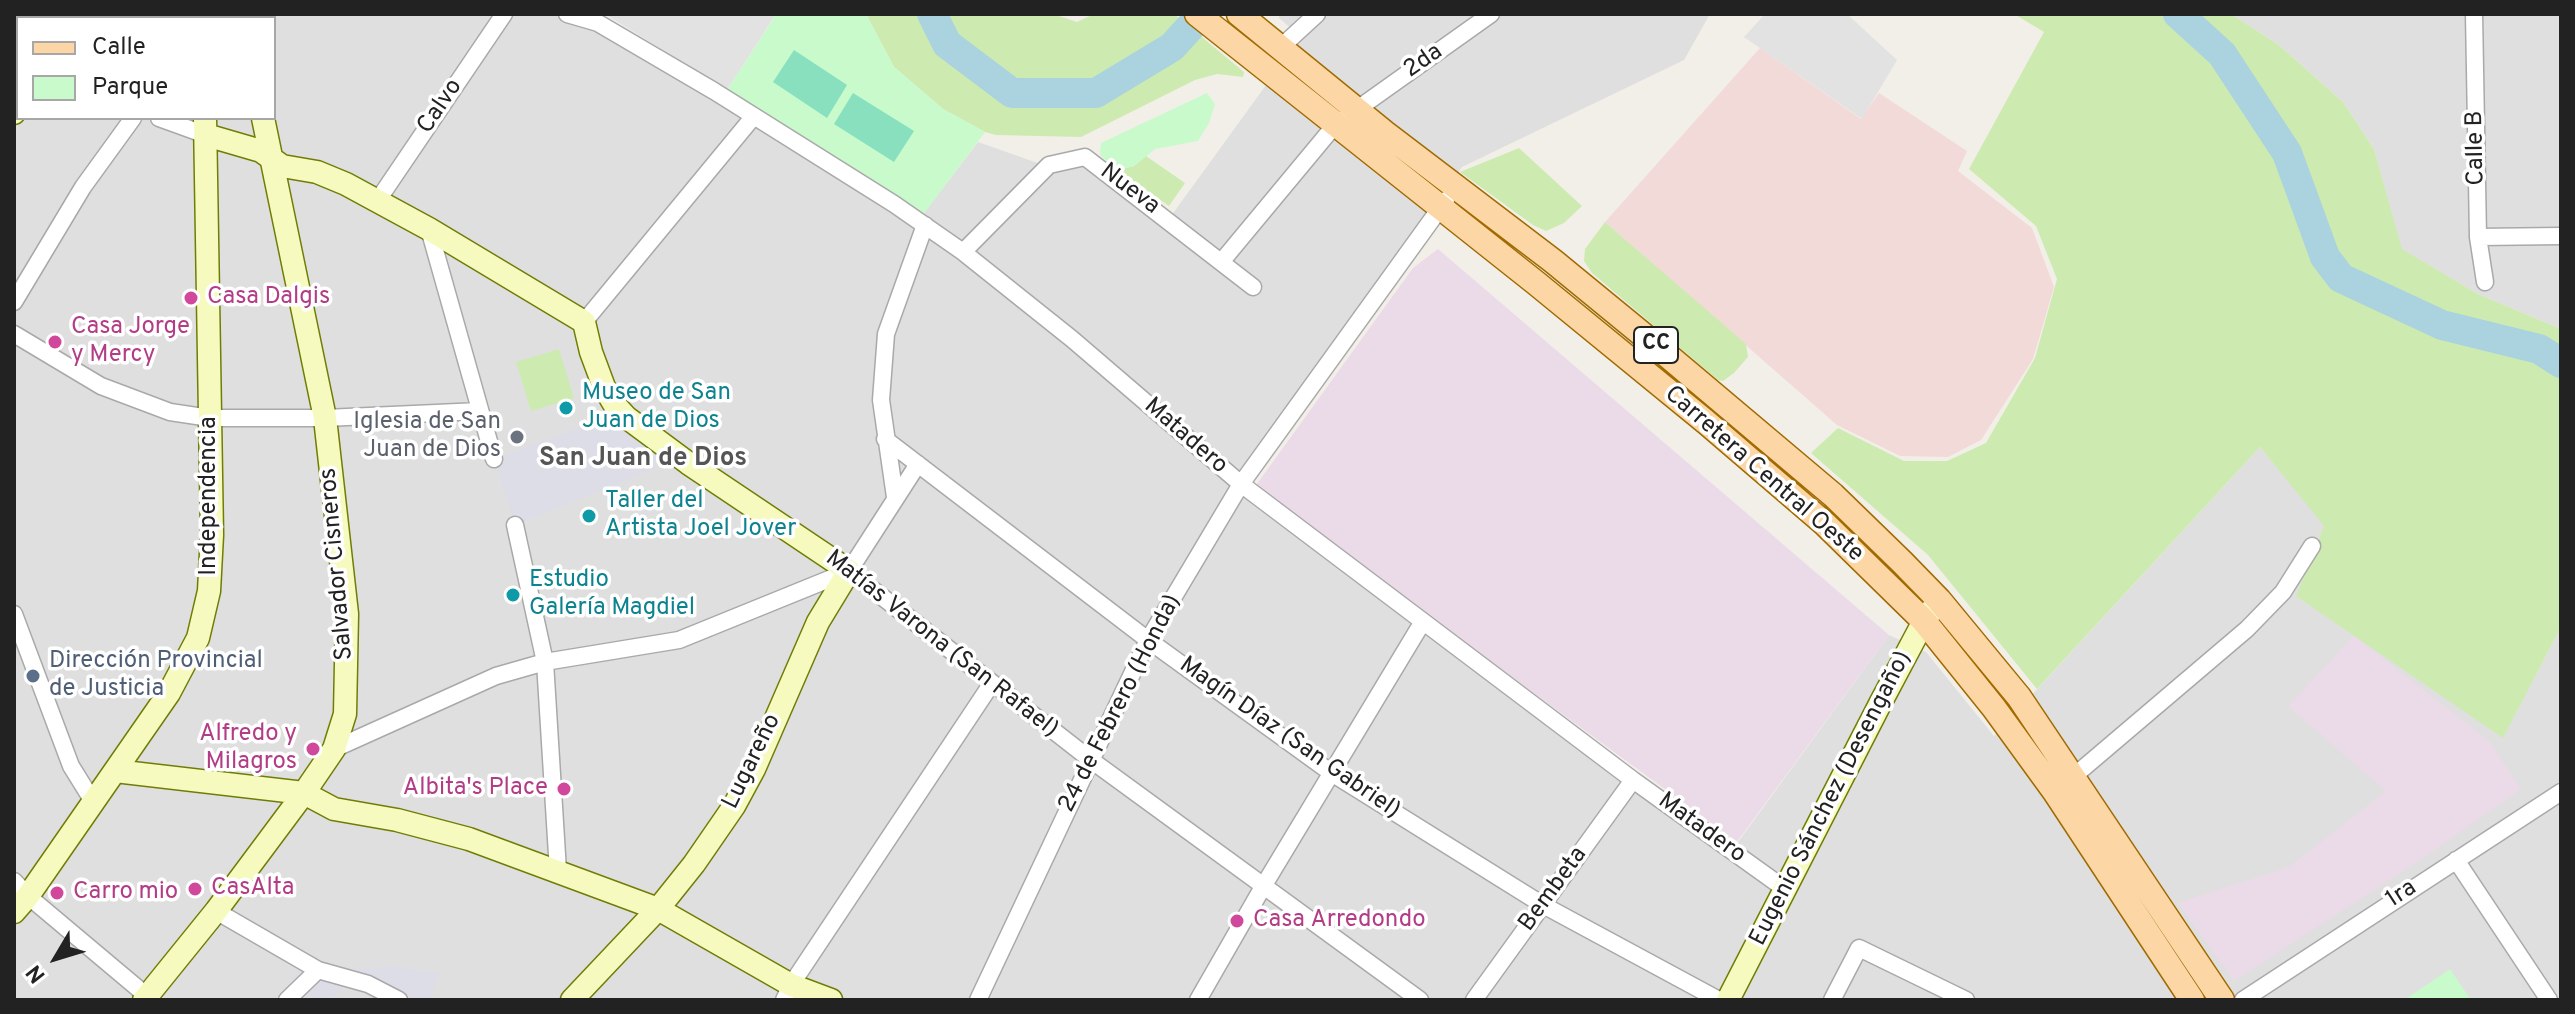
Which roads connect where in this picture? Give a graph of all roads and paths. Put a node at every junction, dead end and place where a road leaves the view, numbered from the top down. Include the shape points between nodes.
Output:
1 (504, 14) edge
2 (567, 14) edge
3 (1197, 14) edge
4 (1239, 14) edge
5 (1317, 14) edge
6 (1491, 14) edge
7 (2474, 14) edge
8 (1276, 44) junction
9 (1357, 110) junction
10 (754, 116) junction
11 (132, 120) edge
12 (169, 120) edge
13 (264, 120) edge
14 (1335, 125) junction
15 (205, 127) edge
16 (275, 163) junction
17 (1456, 187) junction
18 (378, 200) junction
19 (1440, 208) junction
20 (925, 225) junction
21 (429, 229) junction
22 (2561, 236) edge
23 (2478, 237) junction
24 (963, 252) junction
25 (1222, 261) junction
26 (2485, 282) dead end
27 (1253, 287) dead end
28 (14, 302) edge
29 (584, 322) junction
30 (14, 334) edge
31 (1724, 402) junction
32 (480, 411) junction
33 (210, 418) junction
34 (325, 418) junction
35 (1706, 422) junction
36 (885, 439) junction
37 (494, 459) dead end
38 (918, 464) junction
39 (1241, 484) junction
40 (895, 497) junction
41 (515, 525) dead end
42 (2312, 546) dead end
43 (849, 571) junction
44 (1939, 600) junction
45 (14, 614) edge
46 (1924, 621) junction
47 (1422, 623) junction
48 (1148, 640) junction
49 (545, 662) junction
50 (992, 683) junction
51 (334, 749) junction
52 (1091, 760) junction
53 (115, 771) junction
54 (1333, 774) junction
55 (2075, 776) junction
56 (1633, 780) junction
57 (2055, 792) junction
58 (2561, 792) edge
59 (304, 793) junction
60 (94, 803) junction
61 (2456, 860) junction
62 (558, 871) junction
63 (1264, 885) junction
64 (1785, 889) junction
65 (19, 896) edge
66 (1543, 905) junction
67 (658, 909) junction
68 (216, 911) junction
69 (318, 970) junction
70 (788, 992) edge
71 (146, 998) edge
72 (1728, 999) edge
73 (287, 1000) edge
74 (399, 1000) edge
75 (572, 1000) edge
76 (831, 1000) edge
77 (978, 1000) edge
78 (1198, 1000) edge
79 (1420, 1000) edge
80 (1474, 1000) edge
81 (1832, 1000) edge
82 (1966, 1000) edge
83 (2192, 1000) edge
84 (2222, 1000) edge
85 (2243, 1000) edge
86 (2549, 1000) edge

1 - 18 street, Calvo
2 - 10 street, Matadero via 598,23
3 - 14 main road, Carretera Central Oeste / CC
4 - 8 main road, Carretera Central Oeste / CC
5 - 8 street
6 - 9 street, 2da
7 - 23 street, Calle B
8 - 9 main road, Carretera Central Oeste / CC
9 - 14 street
9 - 17 main road, Carretera Central Oeste / CC
10 - 20 street, Matadero
10 - 29 street
11 - 28 street via 83,187
12 - 15 street
13 - 16 street, Salvador Cisneros
14 - 19 main road, Carretera Central Oeste / CC
14 - 25 street
15 - 16 street via 261,151
15 - 33 street, Independencia
16 - 18 street via 317,172
16 - 34 street, Salvador Cisneros
17 - 19 street, 24 de Febrero (Honda)
17 - 31 main road, Carretera Central Oeste / CC
18 - 21 street
19 - 35 main road, Carretera Central Oeste / CC
19 - 39 street, 24 de Febrero (Honda)
20 - 24 street, Matadero
20 - 36 street via 886,334 881,400
21 - 29 street
21 - 32 street
22 - 23 street
23 - 26 street, Calle B
24 - 25 street, Nueva via 1049,165 1085,157
24 - 39 street, Matadero
25 - 27 street, Nueva
29 - 43 street, Matías Varona (San Rafael) via 604,387 626,417
30 - 33 street via 101,386 170,412
31 - 35 main road
31 - 44 main road, Carretera Central Oeste / CC via 1833,495
32 - 34 street
32 - 37 street
33 - 34 street
33 - 53 street, Independencia via 209,591 198,638 169,693
34 - 51 street, Salvador Cisneros via 347,614 345,714
35 - 46 main road, Carretera Central Oeste / CC via 1825,524
36 - 38 street, Magín Díaz (San Gabriel)
36 - 40 street
38 - 40 street, Lugareño
38 - 48 street, Magín Díaz (San Gabriel)
39 - 47 street, Matadero
39 - 48 street, 24 de Febrero (Honda)
40 - 43 street, Lugareño
41 - 49 street
42 - 55 street via 2283,592 2247,629
43 - 49 street via 679,640
43 - 50 street, Matías Varona (San Rafael)
43 - 67 street, Lugareño via 818,622 748,781
44 - 46 street, Eugenio Sánchez (Desengaño)
44 - 55 main road, Carretera Central Oeste / CC
45 - 60 street via 71,766
46 - 57 main road, Carretera Central Oeste / CC
46 - 64 street, Eugenio Sánchez (Desengaño)
47 - 54 street
47 - 56 street, Matadero
48 - 52 street, 24 de Febrero (Honda)
48 - 54 street, Magín Díaz (San Gabriel)
49 - 51 street via 496,676
49 - 62 street
50 - 52 street, Matías Varona (San Rafael)
50 - 70 street
51 - 59 street, Salvador Cisneros
52 - 63 street, Matías Varona (San Rafael)
52 - 77 street, 24 de Febrero (Honda)
53 - 59 street
53 - 60 street, Independencia
54 - 63 street
54 - 66 street, Magín Díaz (San Gabriel)
55 - 57 street
55 - 84 main road, Carretera Central Oeste / CC
56 - 64 street, Matadero
56 - 66 street, Bembeta
57 - 83 main road, Carretera Central Oeste / CC
58 - 61 street, 1ra
59 - 62 street via 334,809 469,839
59 - 68 street, Salvador Cisneros
60 - 65 street, Independencia
61 - 85 street, 1ra
61 - 86 street
62 - 67 street
63 - 78 street
63 - 79 street, Matías Varona (San Rafael)
64 - 72 street, Eugenio Sánchez (Desengaño)
65 - 71 street
66 - 72 street, Magín Díaz (San Gabriel)
66 - 80 street, Bembeta
67 - 70 street
67 - 75 street, Lugareño
68 - 69 street
68 - 71 street, Salvador Cisneros
69 - 73 street
69 - 74 street via 368,984
70 - 76 street
81 - 82 street via 1859,948

